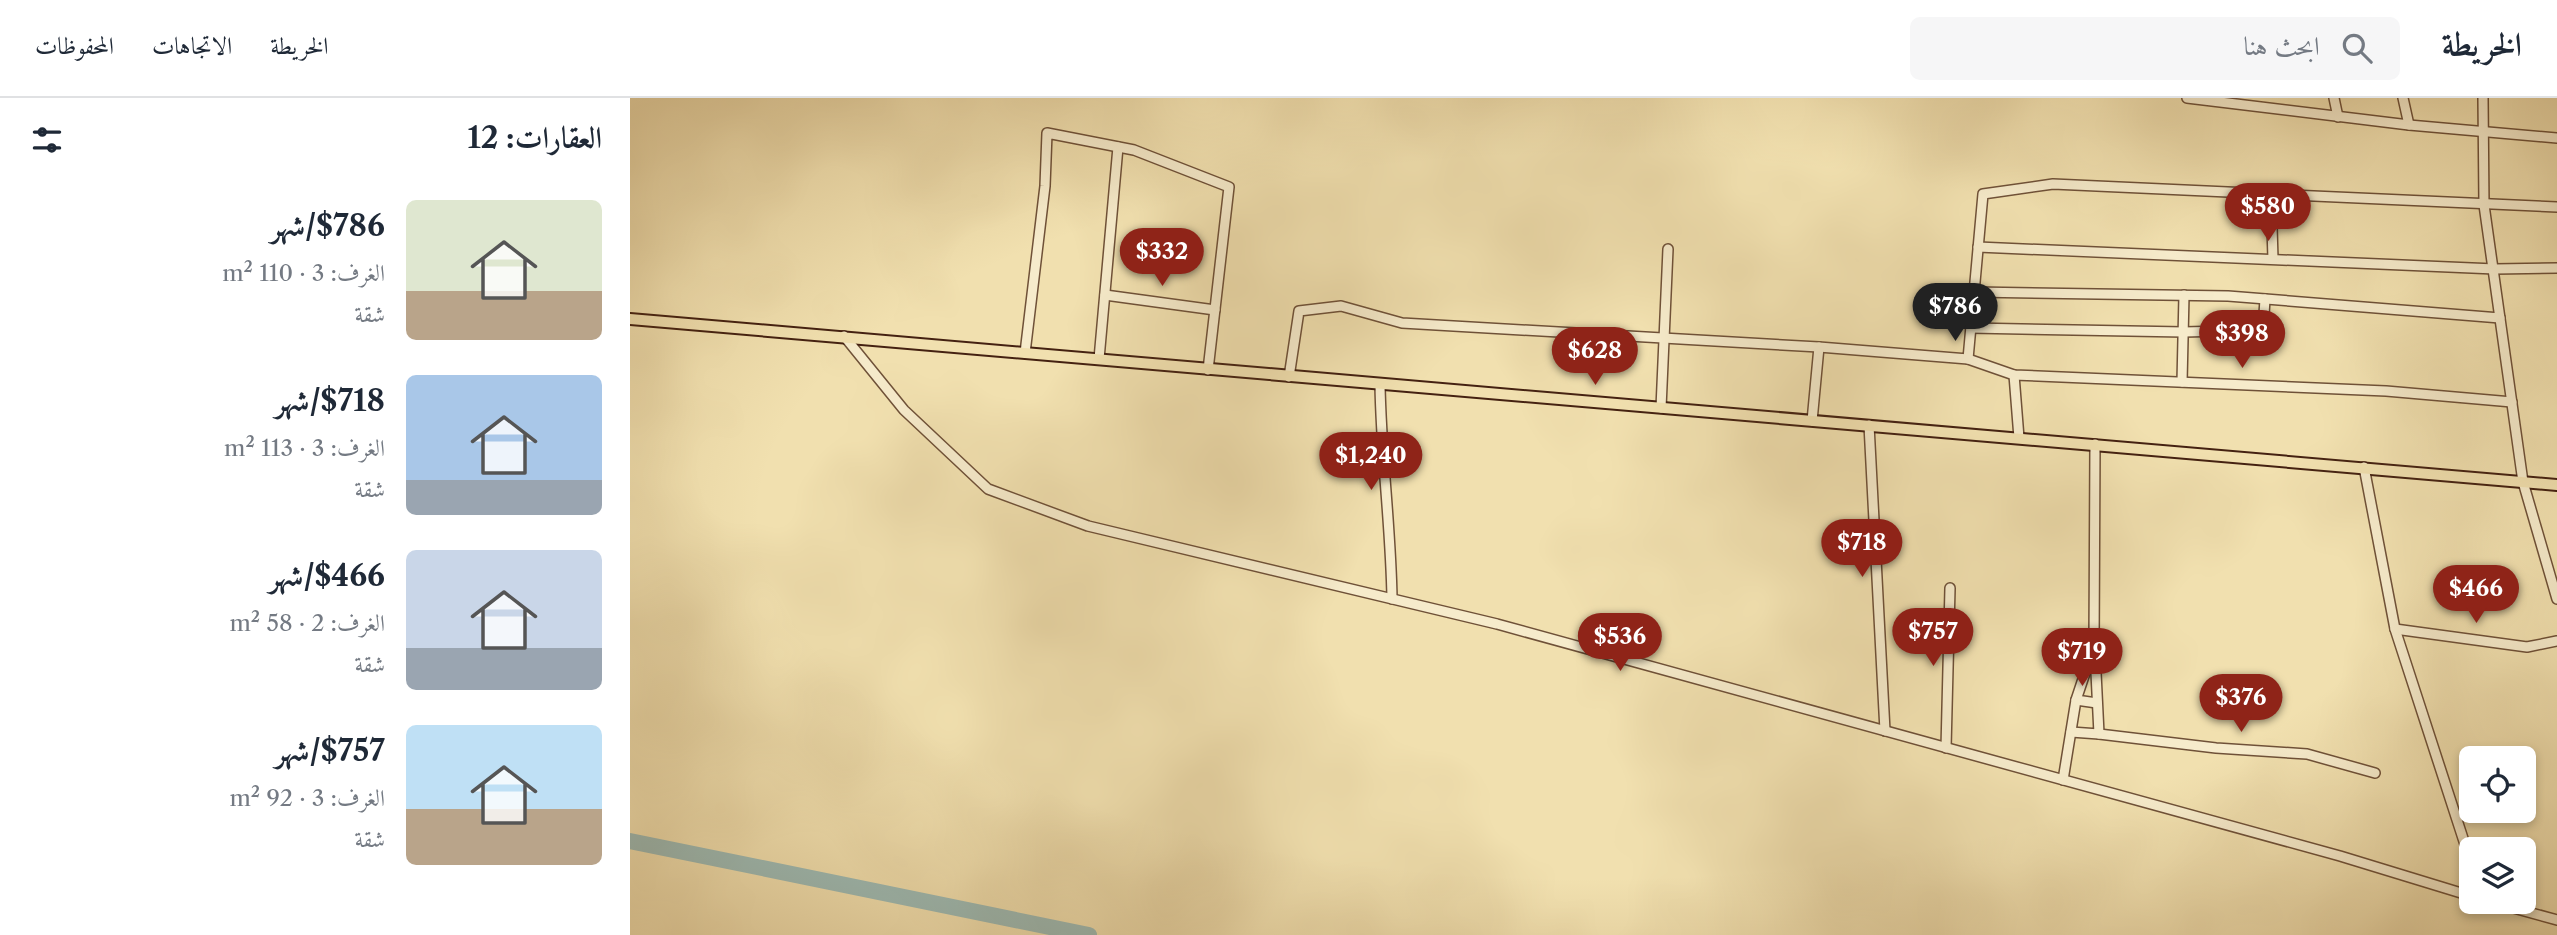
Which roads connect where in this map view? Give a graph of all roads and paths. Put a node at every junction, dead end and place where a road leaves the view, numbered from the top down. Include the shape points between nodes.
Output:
1 (2187, 98) edge
2 (2334, 98) edge
3 (2403, 98) edge
4 (2483, 98) edge
5 (2254, 102) edge
6 (2338, 117) junction
7 (2409, 125) junction
8 (2482, 132) junction
9 (2557, 138) edge
10 (1118, 147) junction
11 (2271, 194) junction
12 (2484, 205) junction
13 (2557, 207) edge
14 (1978, 247) junction
15 (1668, 249) dead end
16 (2273, 258) junction
17 (2557, 268) edge
18 (2495, 269) junction
19 (1974, 292) junction
20 (1105, 295) junction
21 (2184, 295) junction
22 (2265, 299) junction
23 (1215, 310) junction
24 (2500, 318) junction
25 (630, 319) edge
26 (1971, 328) junction
27 (2184, 332) junction
28 (844, 336) junction
29 (1666, 338) junction
30 (1819, 347) junction
31 (1025, 353) junction
32 (1099, 359) junction
33 (1968, 359) junction
34 (1208, 370) junction
35 (2014, 375) junction
36 (1289, 377) junction
37 (2182, 382) junction
38 (1380, 384) junction
39 (2512, 402) junction
40 (1661, 408) junction
41 (1812, 421) junction
42 (1869, 425) junction
43 (2019, 438) junction
44 (2095, 444) junction
45 (2364, 467) junction
46 (2523, 482) junction
47 (2557, 485) edge
48 (1950, 588) dead end
49 (1392, 599) junction
50 (2557, 599) edge
51 (2395, 629) junction
52 (2557, 641) edge
53 (2094, 646) junction
54 (2076, 700) junction
55 (2097, 703) junction
56 (1885, 731) junction
57 (2071, 732) junction
58 (2099, 734) junction
59 (1946, 748) junction
60 (2375, 773) dead end
61 (2063, 780) junction
62 (2463, 837) edge
63 (2459, 892) edge
64 (2535, 914) edge
65 (2557, 920) edge

1 - 5 street
2 - 6 street
3 - 7 street
4 - 8 street
5 - 6 street
6 - 7 street
7 - 8 street
8 - 9 street
8 - 12 street
10 - 20 street
10 - 23 street via 1229,187
10 - 31 street via 1047,134
11 - 12 street
11 - 14 street via 2053,184 1983,194
11 - 16 street
12 - 13 street
12 - 18 street
14 - 16 street
14 - 19 street
15 - 29 street
16 - 18 street
17 - 18 street
18 - 24 street
19 - 21 street
19 - 26 street
20 - 23 street
20 - 32 street
21 - 22 street
21 - 27 street
22 - 24 street
22 - 27 street via 2263,330
23 - 34 street
24 - 39 street
25 - 28 main road
26 - 27 street
26 - 33 street
27 - 37 street
28 - 31 main road
28 - 49 street via 904,410 988,489 1088,526
29 - 30 street
29 - 36 street via 1402,323 1341,306 1299,311
29 - 40 street
30 - 33 street
30 - 41 street
31 - 32 main road
32 - 34 main road
33 - 35 street
34 - 36 main road
35 - 37 street
35 - 43 street
36 - 38 main road
37 - 39 street
38 - 40 main road
38 - 49 street
39 - 46 street
40 - 41 main road
41 - 42 main road
42 - 43 main road
42 - 56 street
43 - 44 main road
44 - 45 main road
44 - 53 street
45 - 46 main road
45 - 51 street
46 - 47 main road
46 - 50 street
48 - 59 street
49 - 56 street
51 - 52 street via 2526,647
51 - 62 street
53 - 54 street
53 - 55 street
54 - 55 street
54 - 57 street
55 - 58 street
56 - 59 street
57 - 58 street
57 - 61 street
58 - 60 street via 2307,754
59 - 61 street
61 - 63 street
64 - 65 street

